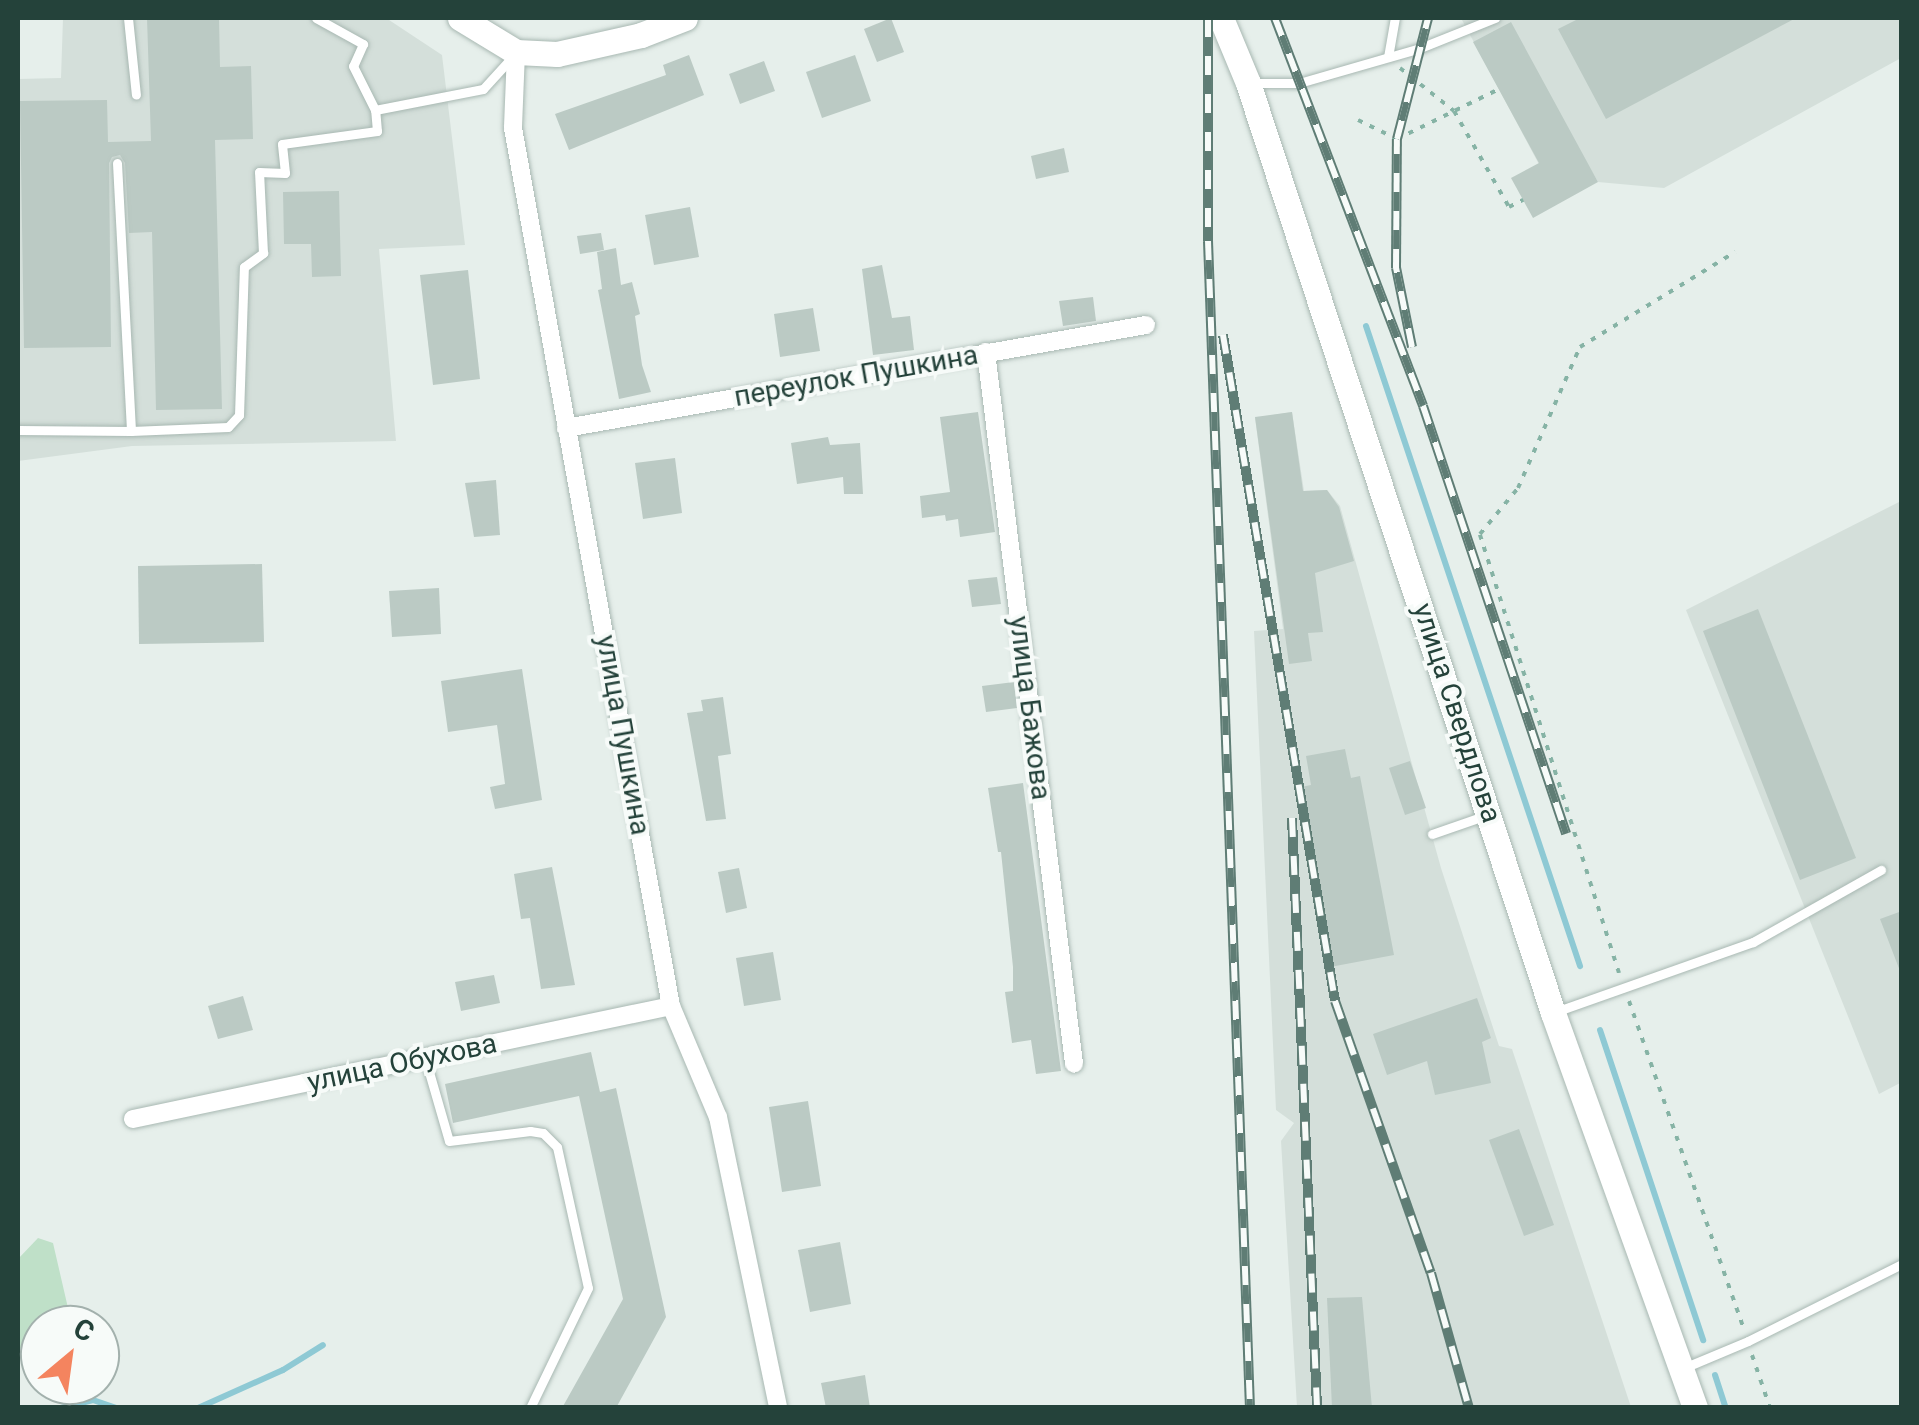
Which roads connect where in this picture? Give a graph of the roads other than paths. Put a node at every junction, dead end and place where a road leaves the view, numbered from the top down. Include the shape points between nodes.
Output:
1 (128, 18) edge
2 (316, 18) edge
3 (460, 18) edge
4 (686, 18) edge
5 (1221, 18) edge
6 (1395, 18) edge
7 (1495, 18) edge
8 (516, 52) junction
9 (1388, 57) junction
10 (1248, 83) junction
11 (136, 95) dead end
12 (374, 110) junction
13 (117, 164) dead end
14 (1146, 325) dead end
15 (986, 352) junction
16 (566, 428) junction
17 (18, 430) edge
18 (131, 430) junction
19 (1491, 814) junction
20 (1432, 834) dead end
21 (1881, 870) dead end
22 (671, 1006) junction
23 (1553, 1012) junction
24 (425, 1058) junction
25 (1074, 1064) dead end
26 (132, 1118) dead end
27 (1902, 1264) edge
28 (1683, 1368) junction
29 (530, 1408) edge
30 (778, 1408) edge
31 (1695, 1408) edge

1 - 11 lane
2 - 12 lane via 362,44 353,66
3 - 8 main road
4 - 8 main road via 557,54
5 - 10 main road, улица Свердлова
6 - 9 lane
7 - 9 lane
8 - 12 lane via 483,89
8 - 16 street, улица Пушкина via 514,128
9 - 10 lane via 1300,83
10 - 19 main road, улица Свердлова
12 - 18 lane via 377,131 282,144 284,173 259,172 262,252 244,267 239,415 228,427
13 - 18 lane
14 - 15 street, переулок Пушкина
15 - 16 street, переулок Пушкина
15 - 25 street, улица Бажова
16 - 22 street, улица Пушкина
17 - 18 lane
19 - 20 lane
19 - 23 main road, улица Свердлова
21 - 23 lane via 1752,942
22 - 24 street, улица Обухова
22 - 30 street, улица Пушкина via 718,1118
23 - 28 main road, улица Свердлова
24 - 26 street, улица Обухова
24 - 29 lane via 449,1141 530,1131 543,1133 556,1147 588,1288
27 - 28 lane
28 - 31 main road, улица Свердлова

